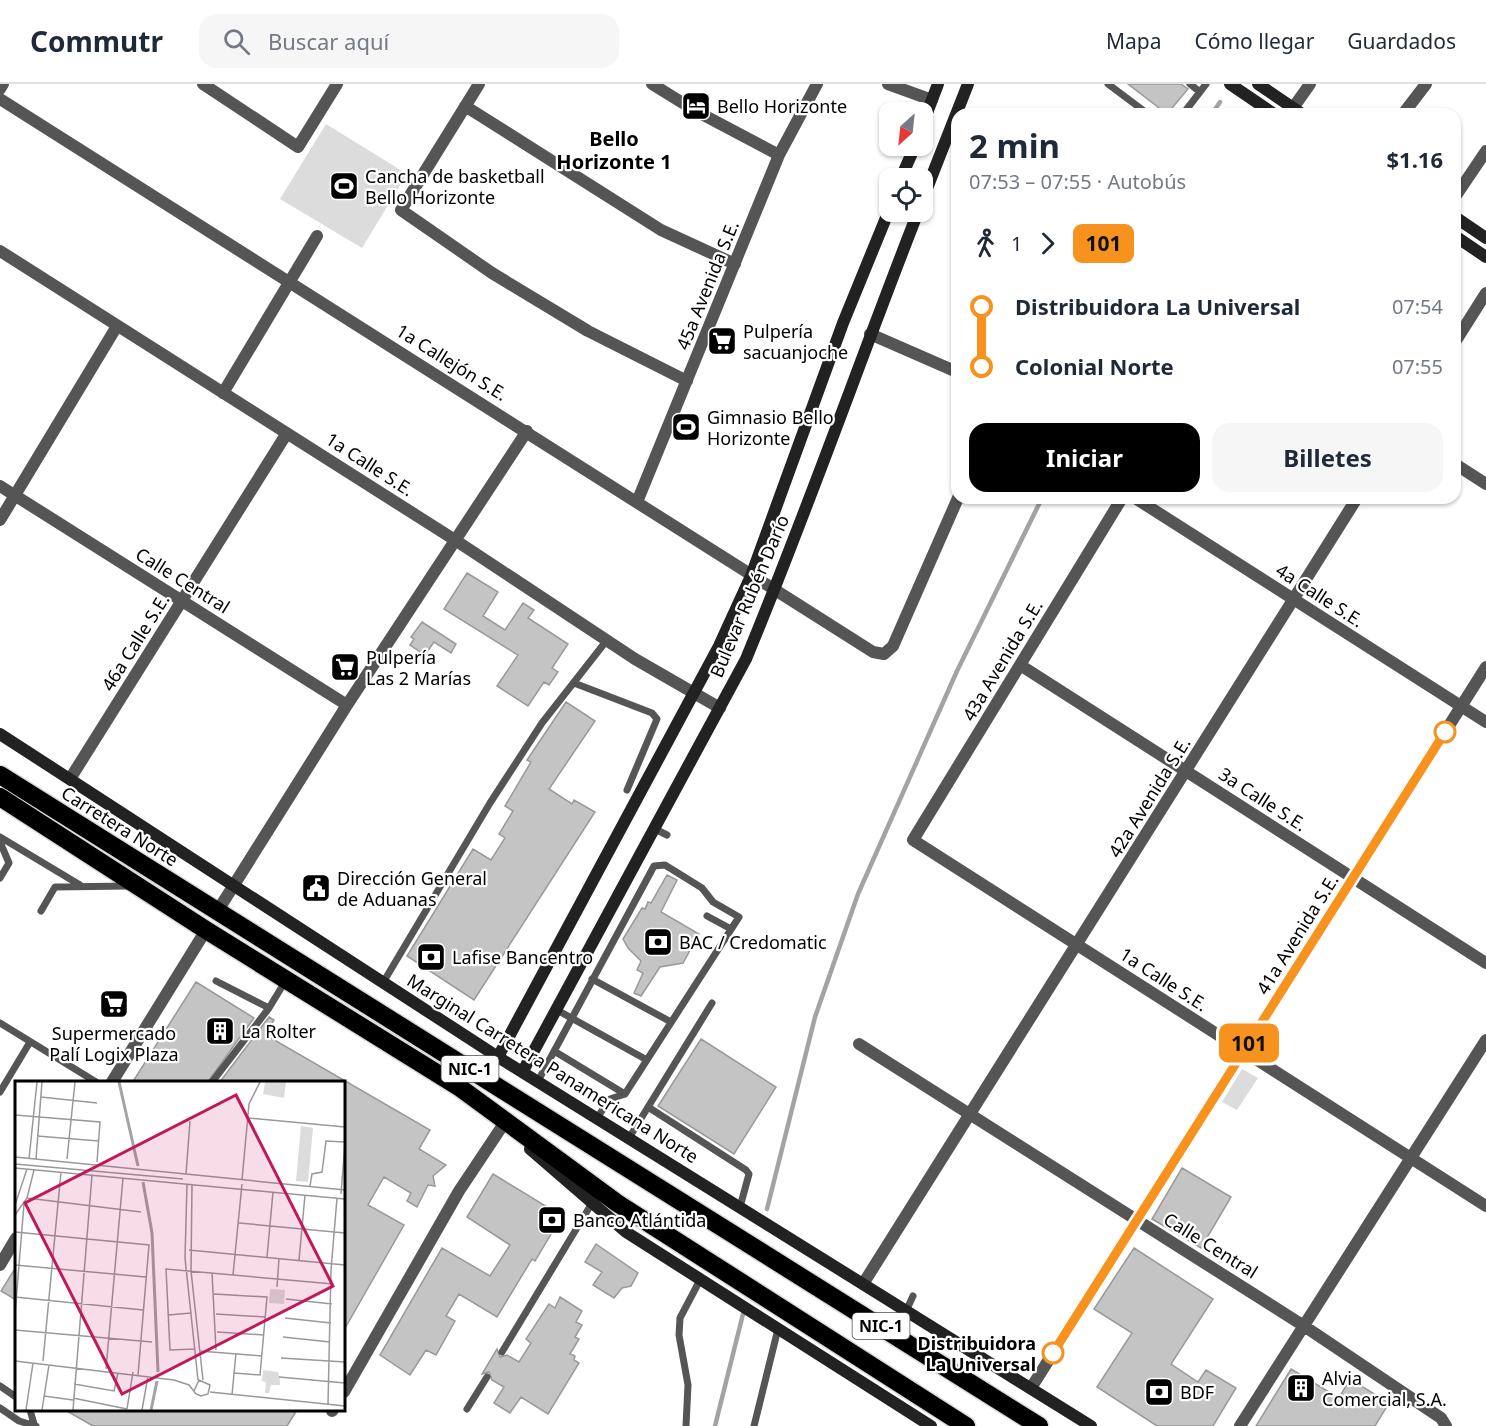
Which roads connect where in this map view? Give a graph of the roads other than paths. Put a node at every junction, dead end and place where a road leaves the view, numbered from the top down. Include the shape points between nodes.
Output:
1 (3, 84) edge
2 (203, 84) edge
3 (337, 84) edge
4 (479, 84) edge
5 (652, 84) edge
6 (817, 84) edge
7 (888, 84) edge
8 (938, 84) edge
9 (968, 84) edge
10 (1108, 84) edge
11 (1190, 84) edge
12 (1206, 84) edge
13 (1230, 84) edge
14 (1258, 84) edge
15 (1310, 84) edge
16 (1426, 84) edge
17 (0, 89) edge
18 (1200, 92) junction
19 (0, 99) edge
20 (932, 100) joint
21 (465, 106) junction
22 (961, 108) edge
23 (1140, 108) edge
24 (1188, 108) edge
25 (1265, 108) edge
26 (1294, 108) edge
27 (1299, 108) edge
28 (1408, 108) edge
29 (951, 137) edge
30 (1486, 151) edge
31 (779, 155) junction
32 (933, 177) edge
33 (1461, 188) edge
34 (1461, 221) edge
35 (884, 222) edge
36 (914, 222) edge
37 (317, 236) dead end
38 (1486, 238) edge
39 (1461, 240) edge
40 (0, 251) edge
41 (1486, 257) edge
42 (735, 264) junction
43 (289, 283) junction
44 (1486, 293) edge
45 (117, 326) junction
46 (1461, 333) edge
47 (870, 334) junction
48 (951, 369) edge
49 (687, 381) junction
50 (223, 393) junction
51 (526, 431) junction
52 (287, 433) junction
53 (1461, 468) edge
54 (1486, 484) edge
55 (0, 486) edge
56 (16, 496) junction
57 (637, 502) junction
58 (955, 504) edge
59 (1118, 504) edge
60 (1144, 504) edge
61 (1353, 504) edge
62 (0, 520) edge
63 (455, 540) junction
64 (751, 576) junction
65 (774, 592) junction
66 (1294, 599) junction
67 (183, 601) junction
68 (608, 640) junction
69 (1020, 664) junction
70 (1486, 667) edge
71 (574, 683) junction
72 (693, 693) junction
73 (347, 705) junction
74 (1461, 706) junction
75 (720, 708) junction
76 (1486, 722) edge
77 (0, 734) edge
78 (1186, 771) junction
79 (0, 775) edge
80 (70, 778) junction
81 (627, 790) dead end
82 (0, 797) edge
83 (655, 829) junction
84 (668, 836) dead end
85 (0, 839) edge
86 (913, 840) joint
87 (0, 878) edge
88 (1353, 879) junction
89 (233, 884) junction
90 (82, 886) junction
91 (141, 886) junction
92 (41, 911) dead end
93 (217, 912) junction
94 (707, 916) dead end
95 (731, 929) junction
96 (206, 930) junction
97 (1077, 945) junction
98 (1486, 963) edge
99 (592, 979) junction
100 (286, 980) junction
101 (216, 981) dead end
102 (384, 981) junction
103 (712, 1003) dead end
104 (269, 1008) junction
105 (557, 1010) junction
106 (572, 1018) junction
107 (671, 1022) junction
108 (0, 1023) edge
109 (1486, 1040) edge
110 (30, 1042) junction
111 (859, 1044) dead end
112 (554, 1051) junction
113 (1244, 1051) junction
114 (498, 1057) junction
115 (647, 1060) junction
116 (523, 1071) junction
117 (93, 1081) edge
118 (113, 1081) edge
119 (214, 1081) edge
120 (538, 1081) junction
121 (459, 1087) junction
122 (0, 1092) edge
123 (625, 1094) junction
124 (648, 1107) junction
125 (970, 1115) junction
126 (597, 1118) junction
127 (503, 1125) junction
128 (629, 1138) junction
129 (1411, 1158) junction
130 (592, 1203) junction
131 (1486, 1206) edge
132 (740, 1207) junction
133 (1137, 1220) junction
134 (15, 1240) edge
135 (0, 1264) edge
136 (700, 1280) junction
137 (863, 1284) junction
138 (914, 1296) dead end
139 (906, 1311) junction
140 (1304, 1326) junction
141 (778, 1329) junction
142 (502, 1352) dead end
143 (487, 1377) dead end
144 (0, 1386) edge
145 (1031, 1388) junction
146 (345, 1390) edge
147 (15, 1396) edge
148 (0, 1408) edge
149 (467, 1409) dead end
150 (35, 1425) edge
151 (686, 1426) edge
152 (754, 1426) edge
153 (931, 1426) edge
154 (966, 1426) edge
155 (1039, 1426) edge
156 (1091, 1426) edge
157 (1240, 1426) edge
158 (1446, 1426) edge

1 - 17 street
2 - 3 street via 298,147
4 - 21 street
5 - 31 street
6 - 31 street, 45a Avenida S.E.
7 - 20 street
8 - 20 street
9 - 22 street
10 - 23 lane
11 - 18 lane
12 - 18 lane
13 - 25 street
14 - 26 street
15 - 27 street
16 - 28 street
18 - 24 lane
19 - 43 street, 1a Callejón S.E.
21 - 42 street via 661,230
21 - 49 street via 401,210 492,273 578,325
29 - 32 street
30 - 33 street
31 - 42 street, 45a Avenida S.E.
34 - 38 street
35 - 64 street, Bulevar Rubén Darío via 843,323
36 - 47 street, Bulevar Rubén Darío
37 - 43 street
39 - 41 street
40 - 45 street, 1a Calle S.E.
42 - 49 street, 45a Avenida S.E.
43 - 50 street
43 - 51 street, 1a Callejón S.E.
44 - 46 street
45 - 50 street, 1a Calle S.E.
45 - 56 street
47 - 48 street
47 - 65 street, Bulevar Rubén Darío
49 - 57 street, 45a Avenida S.E.
50 - 52 street, 1a Calle S.E.
51 - 57 street, 1a Callejón S.E.
51 - 63 street
52 - 63 street, 1a Calle S.E.
52 - 67 street, 46a Calle S.E.
53 - 54 street
55 - 56 street, Calle Central
56 - 62 street
56 - 67 street, Calle Central
57 - 64 street, 1a Callejón S.E.
58 - 65 street, 1a Callejón S.E. via 893,646 884,654 873,652
59 - 69 street, 43a Avenida S.E.
60 - 66 street, 4a Calle S.E.
61 - 66 street, 42a Avenida S.E.
63 - 68 street, 1a Calle S.E.
63 - 73 street
64 - 65 street, 1a Callejón S.E.
64 - 72 street, Bulevar Rubén Darío
65 - 75 street, Bulevar Rubén Darío via 750,662
66 - 74 street, 4a Calle S.E.
66 - 78 street, 42a Avenida S.E.
67 - 73 street, Calle Central
67 - 80 street, 46a Calle S.E.
68 - 71 lane
68 - 72 street, 1a Calle S.E.
69 - 78 street, 3a Calle S.E.
69 - 86 street, 43a Avenida S.E.
70 - 74 street, 41a Avenida S.E.
71 - 81 lane via 652,713 657,719
71 - 102 lane via 542,723 490,803
72 - 75 street, 1a Calle S.E.
72 - 114 street, Bulevar Rubén Darío
73 - 89 street
74 - 76 street, 4a Calle S.E.
74 - 88 street, 41a Avenida S.E.
75 - 83 street, Bulevar Rubén Darío
77 - 80 street, Marginal Carretera Panamericana Norte
78 - 88 street, 3a Calle S.E.
78 - 97 street, 42a Avenida S.E.
79 - 93 highway, Carretera Norte / NIC-1
80 - 89 street, Marginal Carretera Panamericana Norte
82 - 91 highway, NIC-1
83 - 84 lane
83 - 105 street, Bulevar Rubén Darío
85 - 87 lane via 9,863
85 - 90 lane
86 - 97 street, 1a Calle S.E.
88 - 98 street, 3a Calle S.E.
88 - 113 street, 41a Avenida S.E.
89 - 93 street
89 - 102 street, Marginal Carretera Panamericana Norte
90 - 91 lane
90 - 92 lane via 55,886
91 - 96 highway, NIC-1
93 - 155 highway, NIC-1
94 - 95 lane
95 - 99 lane via 739,916 713,902 702,888 665,865 654,866
95 - 107 lane
96 - 100 highway, NIC-1
96 - 118 street
97 - 113 street, 1a Calle S.E.
97 - 125 street, 42a Avenida S.E.
99 - 106 lane
99 - 107 lane
100 - 104 lane
100 - 121 highway, NIC-1
101 - 104 lane
102 - 114 street, Marginal Carretera Panamericana Norte
103 - 124 lane
104 - 119 lane
105 - 106 lane
105 - 116 street, Bulevar Rubén Darío
106 - 112 lane
106 - 115 lane
107 - 115 lane
108 - 110 lane
109 - 129 street
110 - 117 lane
110 - 122 lane
111 - 125 street, Calle Central
112 - 120 lane
112 - 123 lane
113 - 129 street, 1a Calle S.E.
113 - 133 street, 41a Avenida S.E.
114 - 116 street, Marginal Carretera Panamericana Norte
115 - 123 lane
116 - 120 street, Marginal Carretera Panamericana Norte
120 - 126 street, Marginal Carretera Panamericana Norte
121 - 127 street
121 - 154 highway, NIC-1 via 617,1203
123 - 126 lane via 610,1099
124 - 128 lane
124 - 132 lane via 746,1170 749,1174
125 - 133 street, Calle Central
125 - 137 street, 42a Avenida S.E.
126 - 128 street, Marginal Carretera Panamericana Norte
127 - 130 street
127 - 146 street via 459,1191
128 - 132 street, Marginal Carretera Panamericana Norte
129 - 131 street, 1a Calle S.E.
129 - 140 street
130 - 136 street via 626,1232
130 - 142 lane
132 - 137 street, Marginal Carretera Panamericana Norte
133 - 140 street, Calle Central
133 - 145 street, 41a Avenida S.E.
134 - 135 street
136 - 141 street
136 - 151 lane via 680,1318 688,1385
137 - 139 street, Marginal Carretera Panamericana Norte
138 - 139 lane
139 - 145 street, Marginal Carretera Panamericana Norte
140 - 157 street
140 - 158 street, Calle Central via 1441,1418
141 - 152 lane
141 - 153 street
143 - 149 lane
144 - 147 lane
145 - 156 street, Marginal Carretera Panamericana Norte
148 - 150 lane

